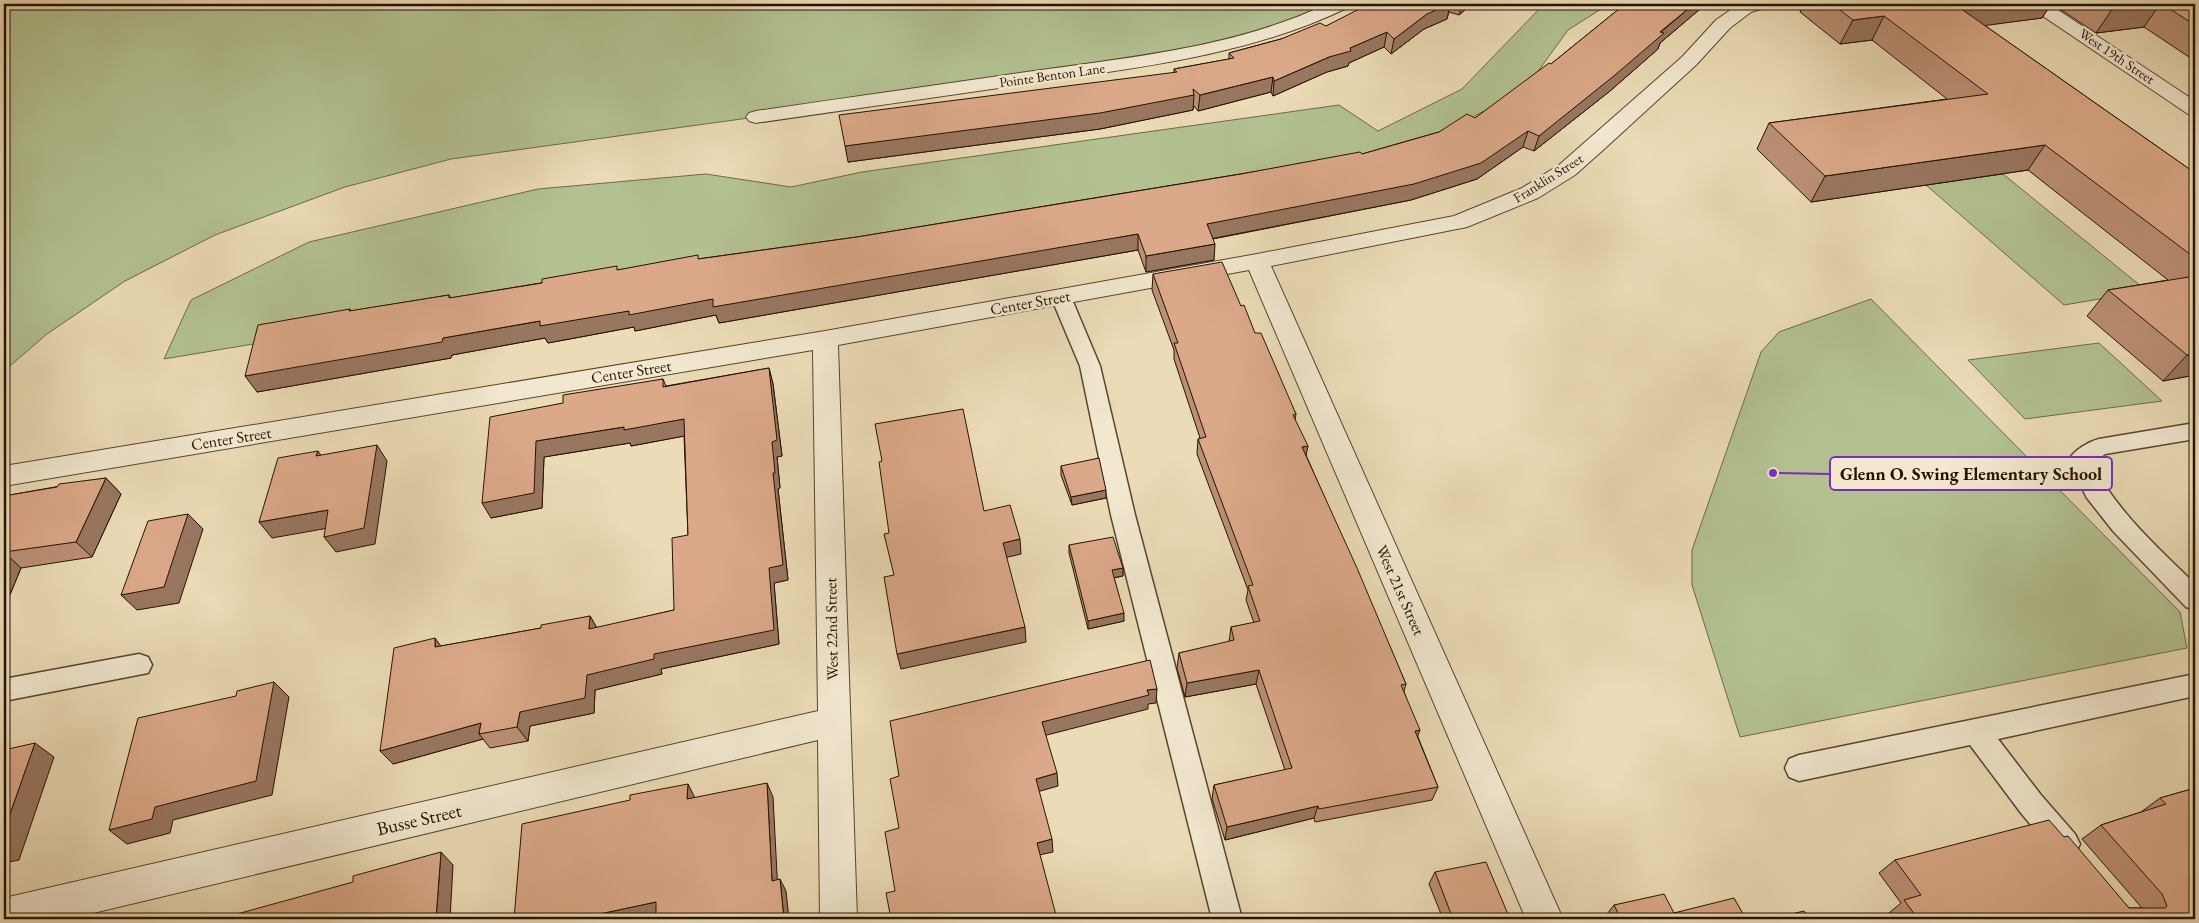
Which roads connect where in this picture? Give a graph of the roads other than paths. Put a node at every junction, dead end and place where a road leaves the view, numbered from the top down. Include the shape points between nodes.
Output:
1 (1341, 4) edge
2 (1758, 4) edge
3 (2037, 4) edge
4 (2195, 110) edge
5 (756, 117) dead end
6 (1257, 261) junction
7 (1061, 297) junction
8 (825, 339) junction
9 (2195, 431) edge
10 (4, 476) edge
11 (2195, 600) edge
12 (139, 665) dead end
13 (2195, 685) edge
14 (4, 690) edge
15 (833, 722) junction
16 (1976, 732) junction
17 (1799, 768) dead end
18 (2080, 862) edge
19 (4, 916) edge
20 (839, 919) edge
21 (1227, 919) edge
22 (1544, 919) edge

1 - 5 street, Pointe Benton Lane via 1312,18 1229,44 1138,62
2 - 6 street, Franklin Street via 1745,8 1723,24 1689,61 1595,147 1530,193 1459,222
3 - 4 street, West 19th Street
6 - 7 street, Center Street
6 - 22 street, West 21st Street
7 - 8 street, Center Street
7 - 21 lane via 1090,366 1123,515
8 - 10 street, Center Street
8 - 15 street, West 22nd Street
9 - 11 lane via 2099,447 2079,461 2094,492 2121,525
12 - 14 lane
13 - 16 lane
15 - 19 street, Busse Street
15 - 20 street, West 22nd Street
16 - 17 lane
16 - 18 lane

